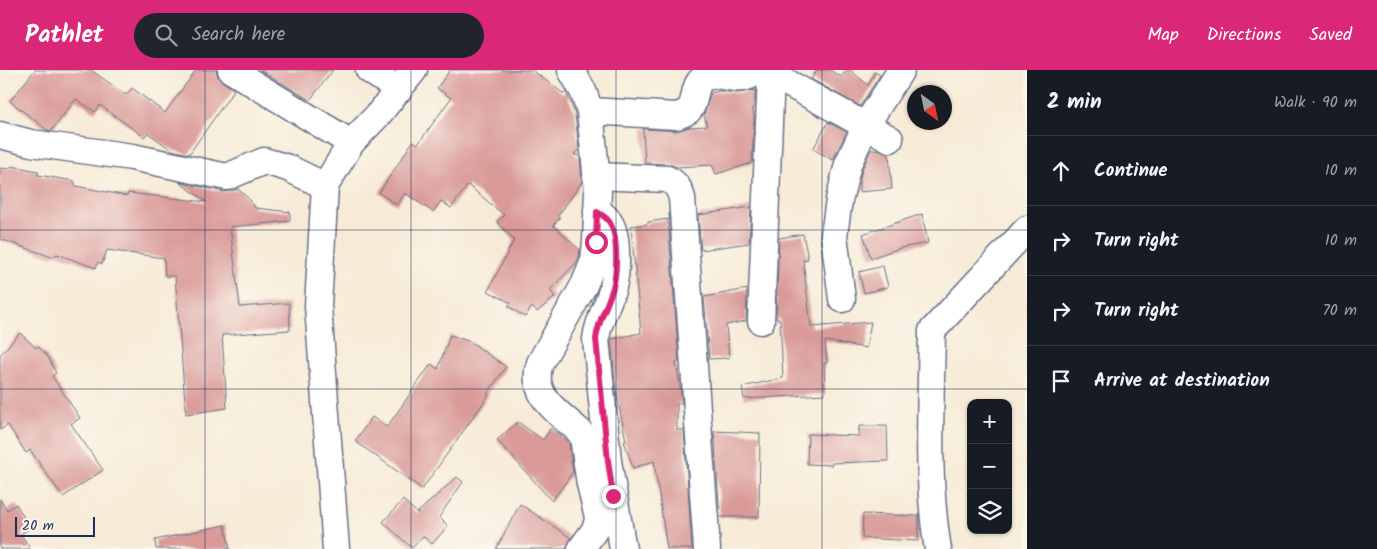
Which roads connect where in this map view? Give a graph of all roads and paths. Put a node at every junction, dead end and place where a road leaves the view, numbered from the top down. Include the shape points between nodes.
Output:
1 (231, 70) edge
2 (369, 70) edge
3 (571, 70) edge
4 (901, 70) edge
5 (765, 71) edge
6 (407, 80) edge
7 (590, 112) junction
8 (866, 125) junction
9 (0, 135) edge
10 (890, 139) dead end
11 (351, 143) junction
12 (596, 176) junction
13 (325, 186) junction
14 (597, 212) junction
15 (1027, 229) edge
16 (842, 299) dead end
17 (760, 321) dead end
18 (336, 549) edge
19 (581, 549) edge
20 (623, 549) edge
21 (707, 549) edge
22 (938, 549) edge

1 - 11 street
2 - 6 street
3 - 7 street
4 - 8 street
5 - 7 street via 737,79 706,77 699,82 688,112 677,116
5 - 8 street
5 - 17 street
6 - 11 street
7 - 12 street
8 - 10 street
8 - 16 street via 848,164 834,235
9 - 13 street via 227,177 264,161 288,168
11 - 13 street
12 - 14 street
12 - 21 street via 667,179 674,182 682,198
13 - 18 street via 318,306
14 - 19 street via 594,261 536,376 544,398 583,437 598,524
14 - 20 street via 611,224 615,235 613,286 596,339 608,461
15 - 22 street via 932,331 930,435

